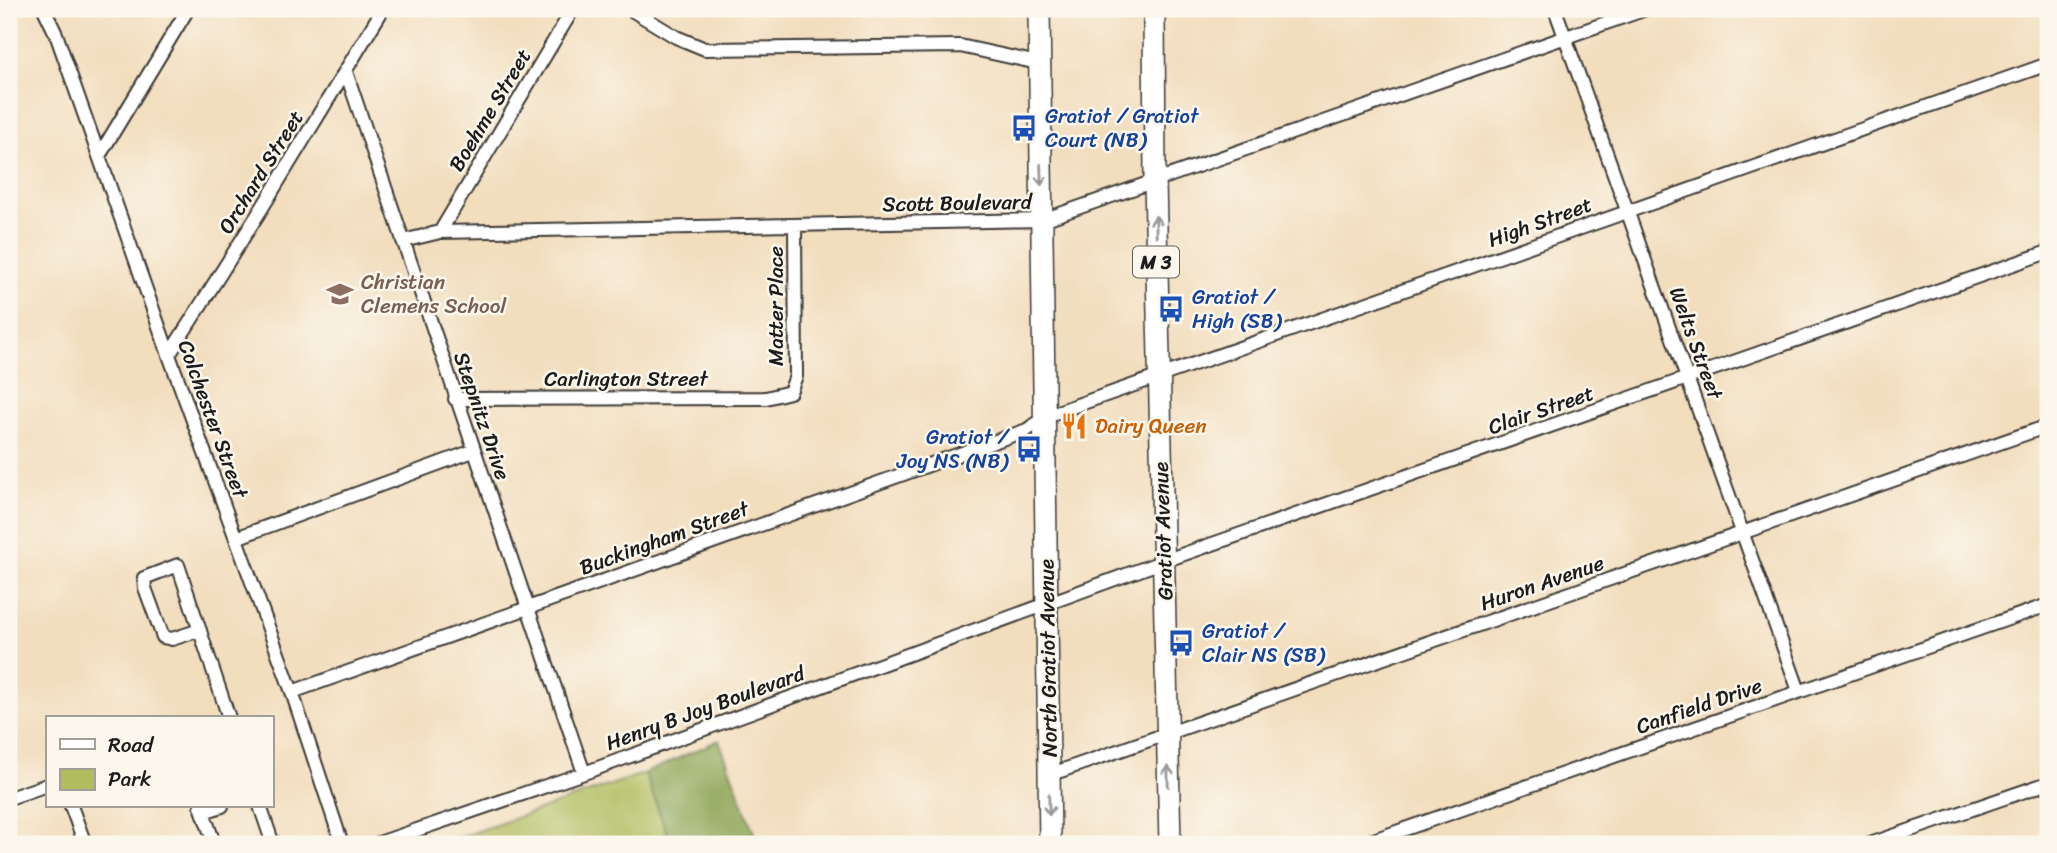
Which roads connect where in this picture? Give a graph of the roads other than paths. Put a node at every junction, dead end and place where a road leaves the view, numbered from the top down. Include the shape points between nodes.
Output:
1 (44, 9) edge
2 (188, 9) edge
3 (383, 9) edge
4 (573, 9) edge
5 (630, 9) edge
6 (1039, 9) edge
7 (1154, 9) edge
8 (1555, 9) edge
9 (1646, 9) edge
10 (1564, 36) junction
11 (1038, 63) junction
12 (2048, 64) edge
13 (345, 72) junction
14 (99, 156) junction
15 (1154, 181) junction
16 (1628, 211) junction
17 (1042, 220) junction
18 (795, 225) junction
19 (440, 232) junction
20 (403, 240) junction
21 (2048, 252) edge
22 (169, 355) junction
23 (1159, 376) junction
24 (1689, 379) junction
25 (793, 386) joint
26 (455, 399) junction
27 (1046, 416) junction
28 (2048, 426) edge
29 (473, 451) junction
30 (1743, 533) junction
31 (236, 538) junction
32 (1164, 561) junction
33 (1047, 604) junction
34 (2048, 604) edge
35 (526, 607) junction
36 (200, 629) junction
37 (1799, 691) junction
38 (292, 692) junction
39 (228, 716) edge
40 (1167, 734) junction
41 (584, 773) junction
42 (1049, 775) junction
43 (2048, 783) edge
44 (46, 785) edge
45 (9, 798) edge
46 (72, 808) edge
47 (261, 808) edge
48 (202, 809) edge
49 (83, 844) edge
50 (210, 844) edge
51 (273, 844) edge
52 (342, 844) edge
53 (376, 844) edge
54 (1050, 844) edge
55 (1170, 844) edge
56 (1362, 844) edge
57 (1870, 844) edge

1 - 14 street, Colchester Street
2 - 14 street
3 - 13 street, Orchard Street
4 - 19 street, Boehme Street
5 - 11 street via 705,49 960,46
6 - 11 main road, North Gratiot Avenue
7 - 15 main road, Gratiot Avenue / M 3
8 - 10 street, Welts Street
9 - 10 street, Scott Boulevard
10 - 15 street, Scott Boulevard
10 - 16 street, Welts Street
11 -> 17 main road, North Gratiot Avenue
12 - 16 street, High Street
13 - 20 street, Stepnitz Drive
13 - 22 street, Orchard Street
14 - 22 street, Colchester Street
15 - 17 street, Scott Boulevard
23 -> 15 main road, Gratiot Avenue / M 3
16 - 23 street, High Street
16 - 24 street, Welts Street
17 - 18 street, Scott Boulevard
17 - 27 main road, North Gratiot Avenue
18 - 19 street, Scott Boulevard
18 - 25 street, Matter Place
19 - 20 street, Scott Boulevard
20 - 26 street, Stepnitz Drive
21 - 24 street, Clair Street
22 - 31 street, Colchester Street
23 - 27 street, High Street
23 - 32 main road, Gratiot Avenue / M 3
24 - 30 street, Welts Street
24 - 32 street, Clair Street
25 - 26 street, Carlington Street via 790,392 766,398
26 - 29 street, Stepnitz Drive
27 - 33 main road, North Gratiot Avenue
27 - 35 street, Buckingham Street via 1027,430
28 - 30 street, Huron Avenue
29 - 31 street
29 - 35 street, Stepnitz Drive
30 - 37 street, Welts Street
30 - 40 street, Huron Avenue
31 - 38 street, Colchester Street
32 - 33 street, Clair Street
32 - 40 main road, Gratiot Avenue / M 3
33 - 41 street, Henry B Joy Boulevard
33 - 42 main road, North Gratiot Avenue
34 - 37 street, Canfield Drive
35 - 38 street, Buckingham Street
35 - 41 street, Stepnitz Drive
36 - 36 street via 178,565 144,578 163,637 172,639
36 - 39 street
37 - 56 street, Canfield Drive
38 - 52 street, Colchester Street
40 - 42 street, Huron Avenue
55 -> 40 main road, Gratiot Avenue / M 3
41 - 53 street, Henry B Joy Boulevard
42 -> 54 main road, North Gratiot Avenue
43 - 57 street
44 - 45 street
46 - 49 street
47 - 51 street
48 - 50 street via 214,843

